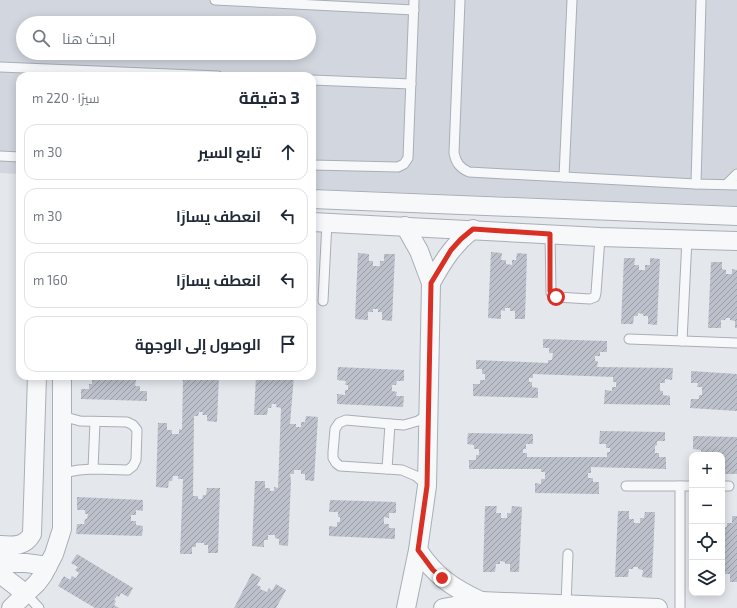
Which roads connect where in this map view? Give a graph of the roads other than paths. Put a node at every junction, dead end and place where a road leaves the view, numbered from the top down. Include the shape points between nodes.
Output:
1 (215, 0) edge
2 (414, 0) edge
3 (460, 0) edge
4 (572, 0) edge
5 (701, 0) edge
6 (414, 10) junction
7 (0, 67) edge
8 (121, 72) edge
9 (316, 80) edge
10 (411, 84) junction
11 (0, 156) edge
12 (16, 157) edge
13 (316, 165) edge
14 (737, 174) edge
15 (564, 177) junction
16 (696, 184) junction
17 (727, 184) junction
18 (737, 185) edge
19 (316, 199) edge
20 (737, 216) edge
21 (320, 222) edge
22 (405, 226) junction
23 (473, 229) junction
24 (550, 234) junction
25 (600, 237) junction
26 (688, 239) junction
27 (737, 241) edge
28 (431, 283) junction
29 (323, 301) dead end
30 (629, 339) dead end
31 (682, 341) junction
32 (737, 343) edge
33 (37, 380) edge
34 (62, 380) edge
35 (62, 411) junction
36 (429, 414) junction
37 (95, 422) junction
38 (390, 424) junction
39 (93, 469) junction
40 (387, 469) junction
41 (62, 473) junction
42 (427, 486) junction
43 (626, 486) dead end
44 (680, 486) junction
45 (689, 486) edge
46 (0, 545) edge
47 (418, 550) junction
48 (568, 554) dead end
49 (0, 563) edge
50 (48, 566) junction
51 (0, 574) edge
52 (26, 594) junction
53 (481, 601) junction
54 (566, 604) junction
55 (11, 608) edge
56 (39, 608) edge
57 (406, 608) edge
58 (443, 608) edge
59 (658, 608) edge
60 (680, 608) edge

1 - 6 lane
2 - 6 lane
3 - 15 lane via 454,148 456,162 469,172
4 - 15 lane
5 - 16 lane
6 - 10 lane
7 - 8 lane
9 - 10 lane
10 - 13 lane via 408,158 404,164 398,168
11 - 12 lane
14 - 17 lane
15 - 16 lane
16 - 17 lane
17 - 18 lane
19 - 20 street
21 - 22 street
21 - 29 lane
22 - 23 street
22 - 28 street via 419,251
23 - 24 street
23 - 28 street via 451,250
24 - 25 street
24 - 25 lane via 551,293 556,297 590,300 596,293
25 - 26 street
26 - 27 street
26 - 31 lane
28 - 36 street
30 - 31 lane
31 - 32 lane
33 - 46 street via 32,534 20,545
34 - 35 street
35 - 37 lane via 69,418
35 - 41 street
36 - 38 lane via 404,425
36 - 42 street
37 - 39 lane
37 - 39 lane via 128,422 133,425 137,430 136,460 128,470
38 - 40 lane
38 - 40 lane via 346,420 339,423 334,437 333,458 340,466
39 - 41 lane
40 - 42 lane via 402,470 416,476
41 - 50 street via 62,528
42 - 47 street
43 - 44 lane
44 - 45 lane
44 - 60 lane
47 - 53 street via 442,578
47 - 57 street
48 - 54 lane
49 - 50 street
50 - 52 street
51 - 52 street
52 - 55 street
52 - 56 lane
53 - 54 street
53 - 58 street
54 - 59 street

